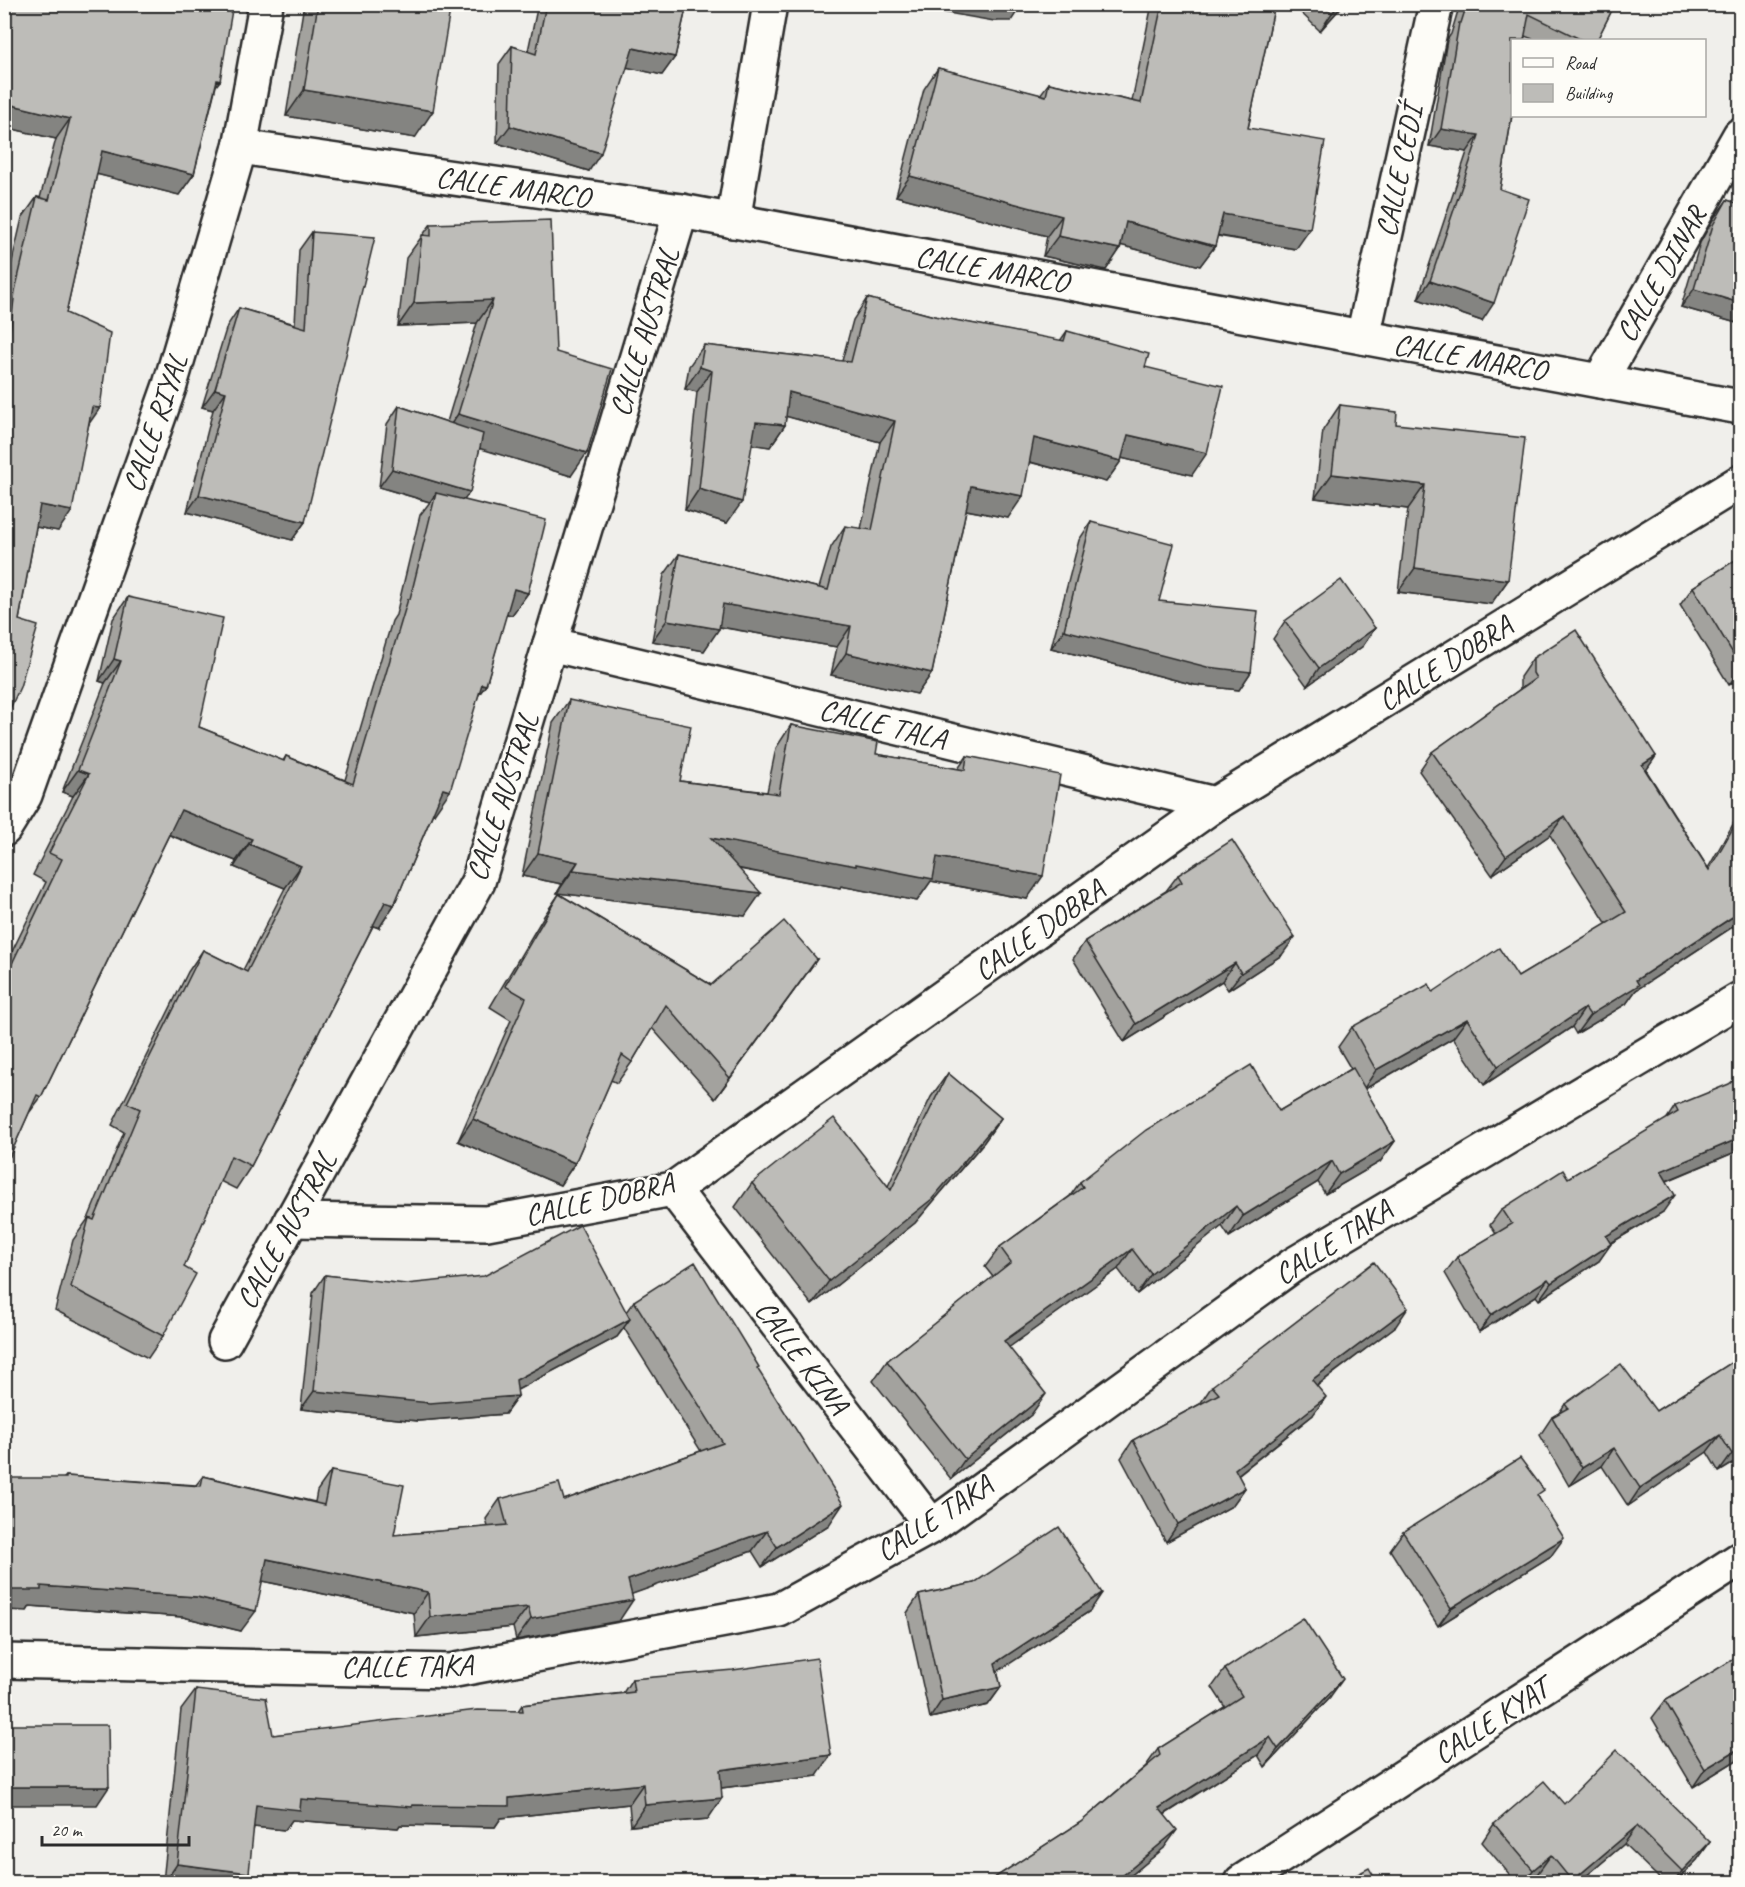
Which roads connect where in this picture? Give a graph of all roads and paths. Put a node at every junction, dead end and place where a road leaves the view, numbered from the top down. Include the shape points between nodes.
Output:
1 (266, 4) edge
2 (770, 4) edge
3 (1436, 4) edge
4 (1740, 135) edge
5 (240, 147) junction
6 (681, 211) junction
7 (733, 221) junction
8 (1363, 337) junction
9 (1600, 381) junction
10 (1740, 406) edge
11 (1740, 482) edge
12 (550, 644) junction
13 (1215, 804) junction
14 (4, 829) edge
15 (1740, 999) edge
16 (673, 1189) junction
17 (291, 1220) junction
18 (225, 1341) dead end
19 (932, 1526) junction
20 (1740, 1558) edge
21 (4, 1660) edge
22 (1241, 1882) edge

1 - 5 street, CALLE RIYAL
2 - 7 street
3 - 8 street, CALLE CEDÍ
4 - 9 street, CALLE DINAR
5 - 6 street, CALLE MARCO
5 - 14 street, CALLE RIYAL via 170,385 25,795
6 - 7 street, CALLE MARCO
6 - 12 street, CALLE AUSTRAL
7 - 8 street, CALLE MARCO
8 - 9 street, CALLE MARCO
9 - 10 street, CALLE MARCO
11 - 13 street, CALLE DOBRA
12 - 13 street, CALLE TALA
12 - 17 street, CALLE AUSTRAL via 478,882
13 - 16 street, CALLE DOBRA
15 - 19 street, CALLE TAKA via 1293,1265
16 - 17 street, CALLE DOBRA via 488,1223
16 - 19 street, CALLE KINA
17 - 18 street, CALLE AUSTRAL
19 - 21 street, CALLE TAKA via 779,1610 450,1671
20 - 22 street, CALLE KYAT

